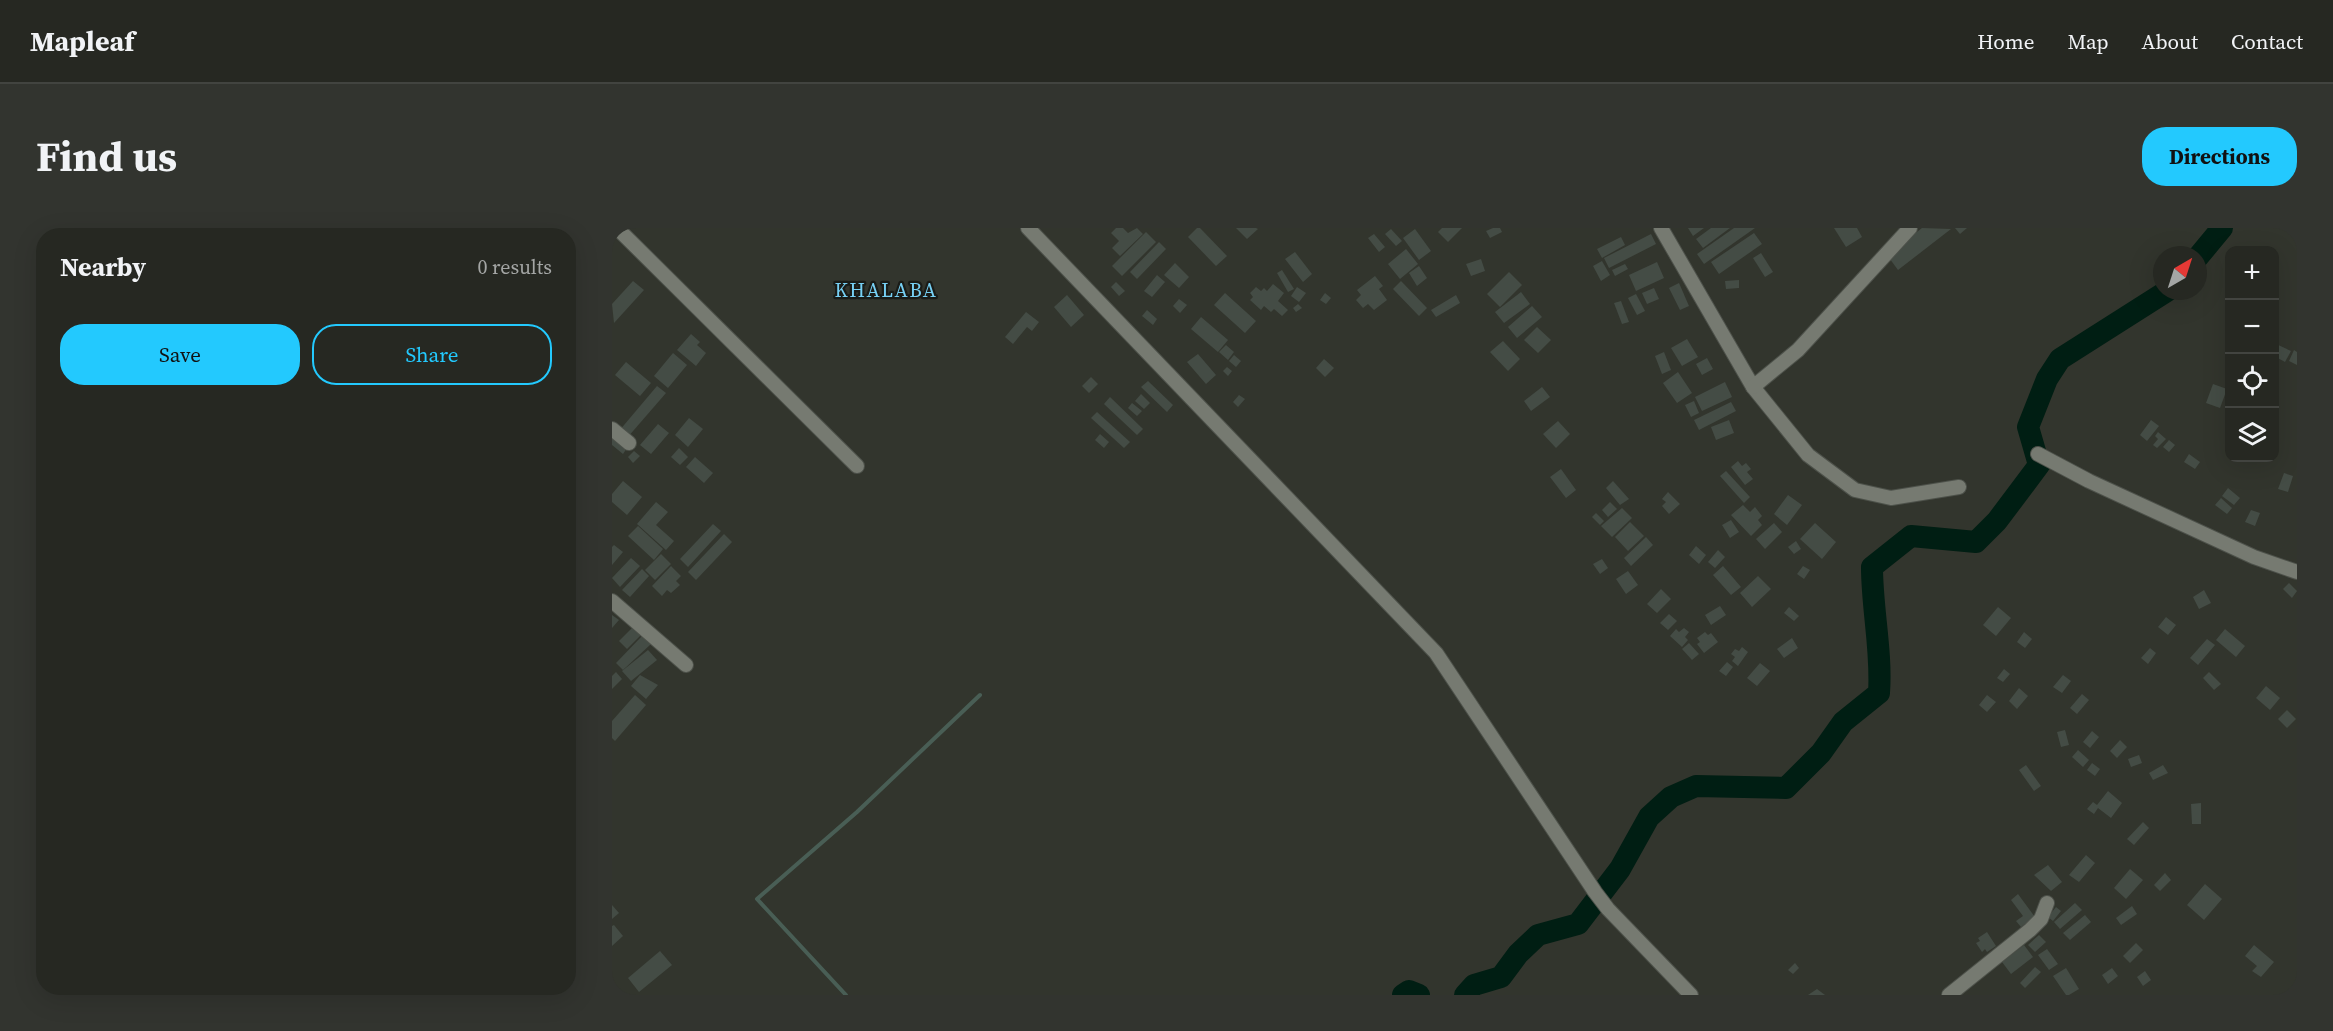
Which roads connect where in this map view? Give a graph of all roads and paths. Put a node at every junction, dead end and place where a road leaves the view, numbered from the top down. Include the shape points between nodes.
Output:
1 (617, 228) edge
2 (1028, 228) edge
3 (1661, 228) edge
4 (1910, 228) edge
5 (1753, 387) junction
6 (612, 429) edge
7 (629, 443) dead end
8 (2038, 454) dead end
9 (857, 466) dead end
10 (1959, 487) dead end
11 (2297, 572) edge
12 (612, 601) edge
13 (686, 665) dead end
14 (2047, 903) dead end
15 (1691, 995) edge
16 (1949, 995) edge

1 - 9 street
2 - 15 street via 1436,653 1595,892
3 - 5 street
4 - 5 street via 1798,350
5 - 10 street via 1808,455 1855,490 1890,498
6 - 7 street
8 - 11 street via 2223,543
12 - 13 street
14 - 16 street via 2042,919

